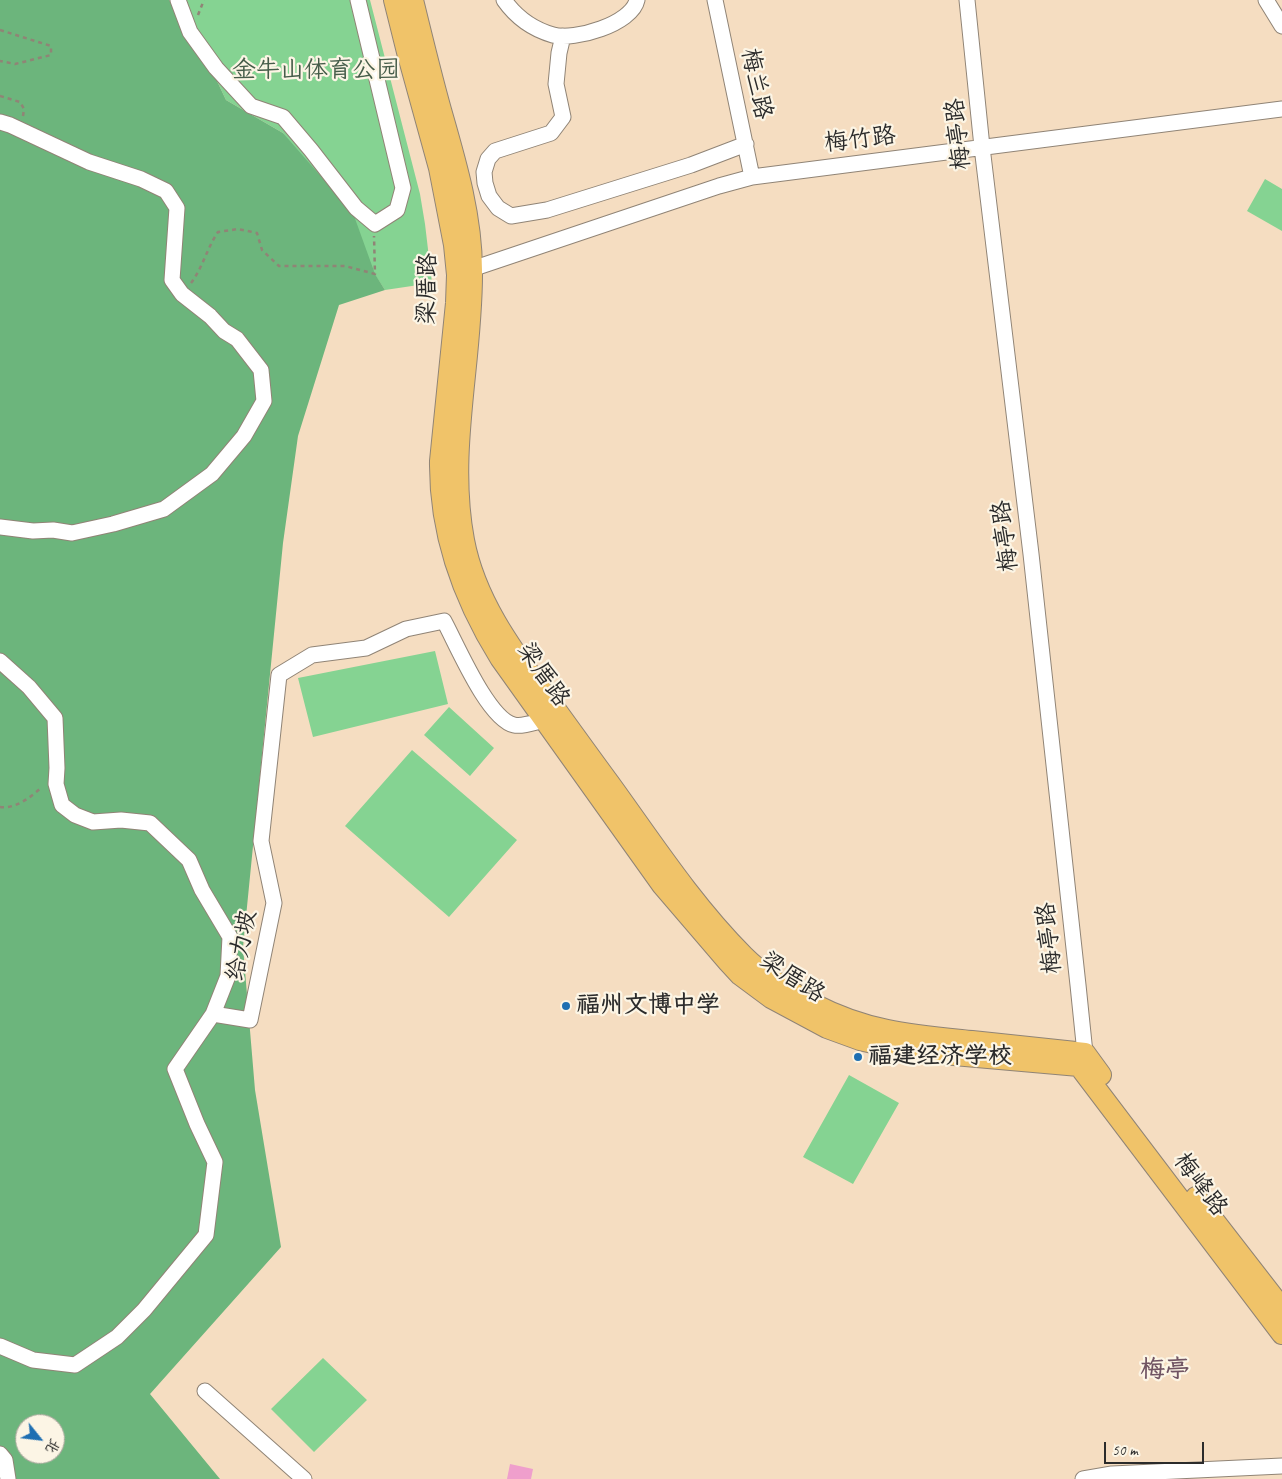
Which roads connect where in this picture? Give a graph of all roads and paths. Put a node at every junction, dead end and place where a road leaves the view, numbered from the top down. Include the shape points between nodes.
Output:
1 (178, 0) edge
2 (358, 0) edge
3 (394, 0) edge
4 (413, 0) edge
5 (504, 0) edge
6 (637, 0) edge
7 (715, 0) edge
8 (967, 0) edge
9 (1266, 0) edge
10 (1282, 26) edge
11 (0, 30) edge
12 (563, 36) junction
13 (0, 61) edge
14 (0, 96) edge
15 (1282, 104) edge
16 (1274, 110) edge
17 (0, 122) edge
18 (20, 129) junction
19 (746, 144) junction
20 (982, 147) junction
21 (752, 177) junction
22 (375, 224) junction
23 (465, 272) junction
24 (182, 294) junction
25 (0, 527) edge
26 (0, 661) edge
27 (544, 720) junction
28 (56, 784) junction
29 (0, 807) edge
30 (213, 1014) junction
31 (1082, 1060) junction
32 (1282, 1308) edge
33 (1282, 1334) edge
34 (0, 1346) edge
35 (205, 1391) dead end
36 (0, 1454) edge
37 (1282, 1466) edge
38 (8, 1479) edge
39 (304, 1479) edge
40 (1083, 1479) edge

1 - 22 street via 190,32 216,68 251,106 283,117 356,208
2 - 22 street via 403,188 397,210
3 - 23 main road, 梁厝路
4 - 23 main road, 梁厝路 via 459,176 471,244
5 - 12 street via 532,27 554,36
6 - 12 street via 630,13 617,22
7 - 19 street, 梅兰路
8 - 20 street, 梅亭路
9 - 10 street
11 - 13 path via 51,46 52,50 51,54 15,64
12 - 19 street via 556,84 563,117 551,132 495,151 484,172 490,196 498,208 511,216 547,210 691,165
14 - 18 path via 20,102 24,109
15 - 16 street, 梅竹路
16 - 20 street, 梅竹路
17 - 18 street
18 - 24 street via 89,162 166,191 177,208 172,280
19 - 21 street, 梅兰路
20 - 21 street, 梅竹路
20 - 31 street, 梅亭路 via 1032,564
21 - 23 street, 梅竹路
22 - 24 path via 376,274 345,266 279,266 262,250 257,233 238,229 218,232 196,277
23 - 27 main road, 梁厝路 via 456,303 440,461 444,523 454,563 482,629
23 - 31 main road, 梁厝路 via 458,494 473,576 519,660 694,899 743,955 765,974 812,1004 855,1022 874,1028
24 - 25 street via 237,339 260,370 264,401 244,436 212,474 164,510 72,533
26 - 28 street via 29,687 55,718
27 - 30 street, 给力坡 via 518,726 502,718 479,689 444,621 406,629 366,648 312,656 279,675 261,842 274,903 250,1020
27 - 31 main road, 梁厝路 via 662,886 734,969 771,998 827,1028 894,1048
28 - 29 path via 48,781 32,796 8,808
28 - 30 street via 62,805 74,815 93,822 150,823 189,860 202,890 230,937 228,976
30 - 34 street via 175,1069 214,1162 206,1235 118,1337 76,1365 33,1360
31 - 32 main road, 梅峰路
31 - 33 main road, 梅峰路
35 - 39 street
36 - 38 street via 5,1460
37 - 40 street via 1120,1473

